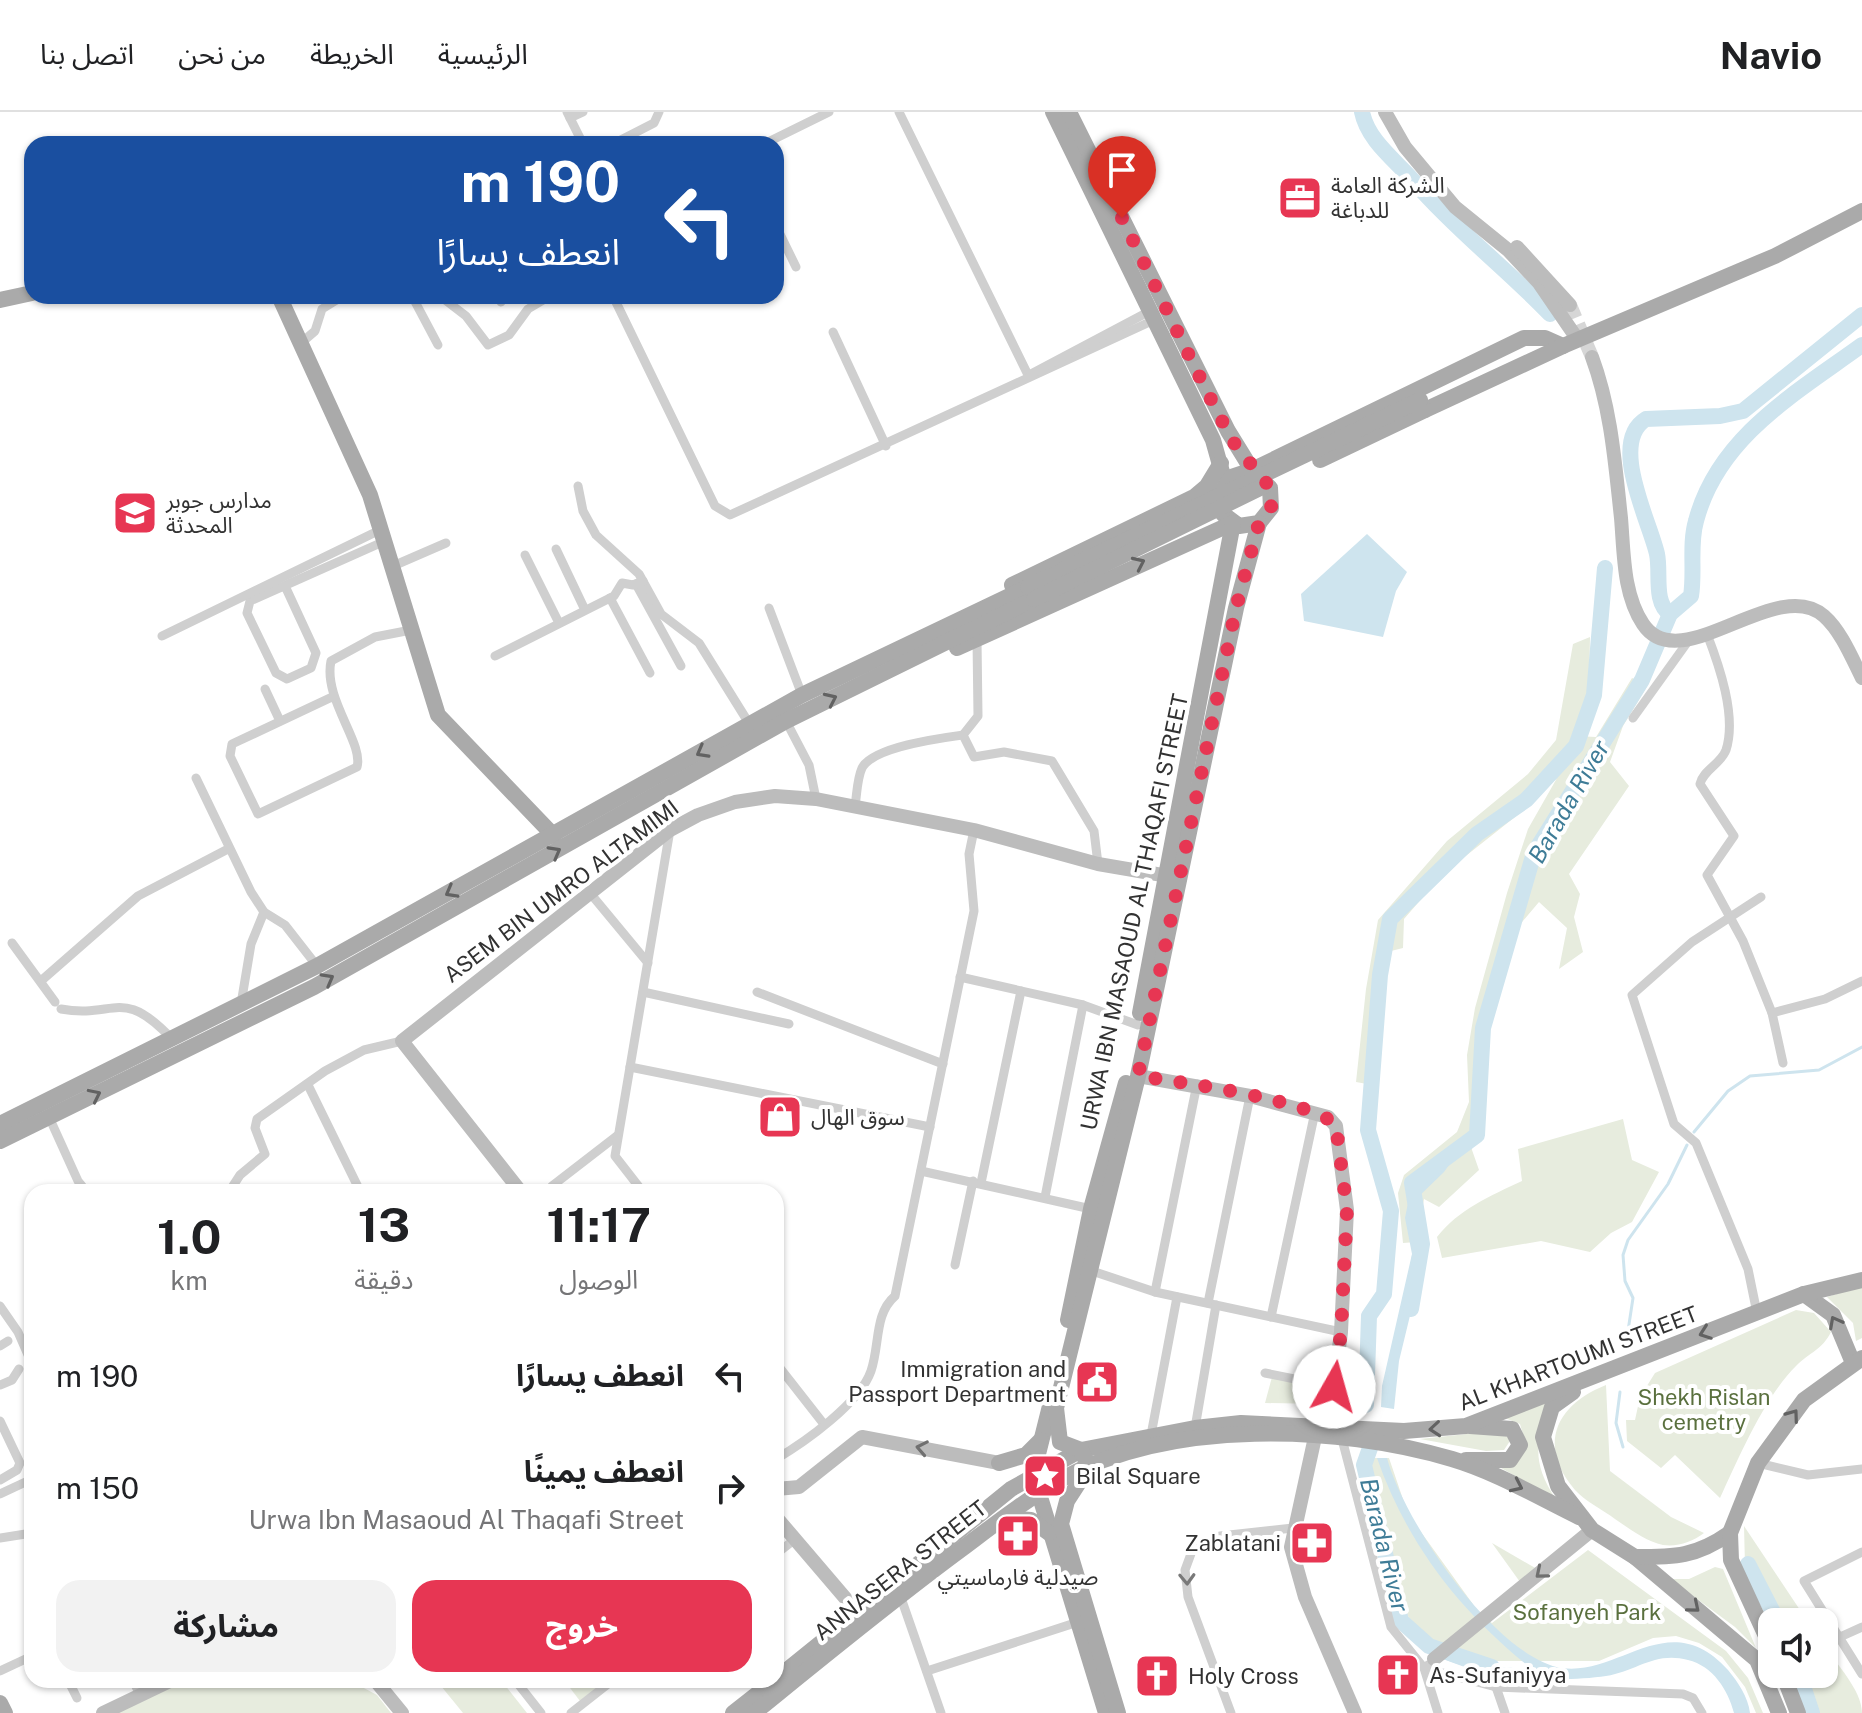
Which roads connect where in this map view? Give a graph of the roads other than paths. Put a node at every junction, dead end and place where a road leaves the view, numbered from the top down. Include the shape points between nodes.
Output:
1 (583, 112) edge
2 (659, 112) edge
3 (829, 112) edge
4 (899, 112) edge
5 (1053, 112) edge
6 (1069, 112) edge
7 (1386, 112) edge
8 (568, 115) edge
9 (579, 136) edge
10 (629, 136) edge
11 (780, 136) edge
12 (1862, 211) edge
13 (784, 242) edge
14 (796, 267) dead end
15 (24, 295) edge
16 (0, 300) edge
17 (283, 304) edge
18 (330, 304) edge
19 (416, 304) edge
20 (451, 304) edge
21 (535, 304) edge
22 (617, 304) edge
23 (1570, 305) tunnel mouth
24 (531, 306) joint
25 (1152, 316) junction
26 (833, 332) dead end
27 (301, 343) junction
28 (1570, 343) junction
29 (438, 345) dead end
30 (1592, 357) tunnel mouth
31 (1029, 377) junction
32 (886, 446) junction
33 (1221, 463) junction
34 (1252, 470) junction
35 (578, 486) dead end
36 (1221, 489) junction
37 (1233, 523) junction
38 (1259, 523) junction
39 (384, 535) junction
40 (1199, 538) junction
41 (446, 543) dead end
42 (556, 549) dead end
43 (1227, 552) junction
44 (525, 555) dead end
45 (393, 566) junction
46 (639, 582) junction
47 (285, 586) junction
48 (1031, 593) junction
49 (610, 598) junction
50 (769, 608) dead end
51 (585, 610) junction
52 (559, 623) junction
53 (411, 630) junction
54 (1707, 634) junction
55 (162, 636) dead end
56 (977, 640) junction
57 (1685, 640) junction
58 (495, 656) dead end
59 (681, 666) dead end
60 (855, 672) junction
61 (650, 673) dead end
62 (888, 673) junction
63 (1862, 678) edge
64 (265, 689) dead end
65 (802, 695) junction
66 (332, 697) junction
67 (1633, 718) dead end
68 (280, 721) junction
69 (786, 721) junction
70 (750, 725) junction
71 (963, 735) junction
72 (196, 778) dead end
73 (816, 799) junction
74 (855, 806) junction
75 (670, 830) junction
76 (974, 830) junction
77 (554, 836) junction
78 (228, 849) junction
79 (1098, 864) junction
80 (1172, 877) junction
81 (590, 893) junction
82 (1761, 897) dead end
83 (264, 912) junction
84 (1729, 917) junction
85 (12, 943) dead end
86 (648, 963) junction
87 (317, 966) junction
88 (960, 977) junction
89 (42, 980) junction
90 (1862, 981) edge
91 (1021, 991) junction
92 (643, 992) junction
93 (757, 992) dead end
94 (241, 1004) junction
95 (1083, 1005) junction
96 (1772, 1013) junction
97 (789, 1024) dead end
98 (1138, 1025) junction
99 (172, 1039) junction
100 (402, 1041) junction
101 (1783, 1063) dead end
102 (943, 1064) junction
103 (630, 1067) junction
104 (1138, 1076) junction
105 (1197, 1084) junction
106 (308, 1085) junction
107 (1250, 1096) junction
108 (1315, 1112) junction
109 (49, 1117) junction
110 (0, 1124) edge
111 (930, 1127) junction
112 (618, 1135) junction
113 (0, 1141) edge
114 (921, 1171) junction
115 (977, 1182) junction
116 (80, 1184) edge
117 (234, 1184) edge
118 (357, 1184) edge
119 (515, 1184) edge
120 (555, 1184) edge
121 (637, 1184) edge
122 (1045, 1197) junction
123 (1091, 1209) junction
124 (955, 1265) dead end
125 (1092, 1271) junction
126 (1862, 1280) edge
127 (1155, 1292) junction
128 (1804, 1294) junction
129 (1177, 1297) junction
130 (1212, 1304) junction
131 (0, 1306) edge
132 (1757, 1314) junction
133 (1271, 1317) junction
134 (1341, 1332) junction
135 (24, 1346) edge
136 (1857, 1361) edge
137 (19, 1369) dead end
138 (784, 1373) edge
139 (1265, 1373) dead end
140 (1591, 1380) junction
141 (0, 1385) edge
142 (1334, 1387) junction
143 (0, 1421) edge
144 (823, 1423) junction
145 (1466, 1426) junction
146 (1195, 1428) junction
147 (1341, 1433) junction
148 (1151, 1435) junction
149 (1315, 1437) junction
150 (1043, 1439) junction
151 (1081, 1450) junction
152 (784, 1453) edge
153 (1456, 1460) junction
154 (999, 1463) junction
155 (1758, 1463) junction
156 (1089, 1467) junction
157 (1862, 1469) edge
158 (1033, 1474) junction
159 (0, 1480) edge
160 (24, 1483) edge
161 (784, 1488) edge
162 (0, 1494) edge
163 (1038, 1495) junction
164 (1579, 1517) junction
165 (1004, 1518) junction
166 (784, 1527) edge
167 (1052, 1527) junction
168 (1293, 1528) junction
169 (1592, 1530) junction
170 (1730, 1533) junction
171 (24, 1534) edge
172 (0, 1538) edge
173 (794, 1540) junction
174 (784, 1548) edge
175 (1862, 1552) edge
176 (1635, 1557) junction
177 (899, 1595) junction
178 (858, 1613) junction
179 (1758, 1619) edge
180 (1078, 1622) junction
181 (1862, 1627) edge
182 (1840, 1637) junction
183 (24, 1660) edge
184 (1429, 1664) junction
185 (0, 1671) edge
186 (927, 1671) junction
187 (784, 1673) edge
188 (1862, 1674) edge
189 (1496, 1687) junction
190 (72, 1688) edge
191 (137, 1688) edge
192 (155, 1688) edge
193 (383, 1688) edge
194 (521, 1688) edge
195 (603, 1688) edge
196 (765, 1688) edge
197 (1788, 1688) edge
198 (140, 1695) junction
199 (77, 1698) dead end
200 (0, 1703) edge
201 (1107, 1712) edge
202 (5, 1713) edge
203 (103, 1713) edge
204 (402, 1713) edge
205 (541, 1713) edge
206 (571, 1713) edge
207 (733, 1713) edge
208 (754, 1713) edge
209 (941, 1713) edge
210 (1231, 1713) edge
211 (1355, 1713) edge
212 (1438, 1713) edge
213 (1505, 1713) edge
214 (1702, 1713) edge
215 (1779, 1713) edge
216 (1798, 1713) edge

1 - 8 street
2 - 10 street via 654,123
3 - 11 street
4 - 31 street
5 - 25 main road
6 - 34 main road
7 - 23 street via 1458,200 1512,242
7 - 28 street via 1405,147 1455,207 1539,283
8 - 9 street
12 - 28 main road via 1775,256
13 - 14 street
15 - 16 main road
17 - 27 main road
18 - 27 street via 322,309 315,331
19 - 29 street
20 - 24 street via 488,345 509,335
21 - 24 street
22 - 32 street via 715,506 724,514
25 - 31 street
25 - 33 main road
26 - 32 street
27 - 39 main road via 353,452
28 - 34 main road via 1524,338
28 - 48 main road, bridge via 1522,350 1422,405
30 - 57 street via 1605,391 1629,592 1644,625 1657,636
31 - 32 street
33 - 36 main road
33 - 60 main road via 1194,497 931,624
34 - 36 main road via 1231,477
34 - 38 main road via 1272,495 1271,508
35 - 46 street via 596,535
36 - 37 main road via 1220,508
37 - 38 main road
37 - 40 main road
37 - 43 main road, URWA IBN MASAOUD AL THAQAFI STREET
38 - 80 main road, URWA IBN MASAOUD AL THAQAFI STREET
39 - 45 main road
39 - 47 street
39 - 55 street
40 - 43 main road via 1215,541
56 -> 40 main road
41 - 45 street
42 - 51 street
43 - 80 main road, URWA IBN MASAOUD AL THAQAFI STREET
44 - 52 street
45 - 53 main road
46 - 49 street via 622,583
46 - 59 street
46 - 70 street via 661,614 699,643
47 - 47 street via 247,607 276,673 287,679 311,668 316,653
48 - 60 main road
48 - 62 main road
49 - 51 street
49 - 61 street
50 - 65 street
51 - 52 street
52 - 58 street
53 - 66 street via 375,637 335,656 329,669
53 - 77 main road via 438,715
54 - 57 street
54 - 63 street via 1802,606 1824,615
54 - 84 street via 1724,683 1727,745 1700,784 1734,836 1707,875
56 - 62 main road
56 - 71 street via 978,716
57 - 67 street
60 - 65 main road
69 -> 62 main road
64 - 68 street
65 - 70 main road
66 - 68 street
66 - 68 street via 358,755 357,767 258,814 230,750 238,740
69 - 73 street via 809,765
109 -> 69 main road via 314,987
70 -> 77 main road
71 - 74 street via 915,742 867,763
71 - 79 street via 974,757 1004,752 1052,761 1094,831
72 - 78 street
73 - 74 street, ASEM BIN UMRO ALTAMIMI
73 - 75 street, ASEM BIN UMRO ALTAMIMI via 775,796 735,802
74 - 76 street, ASEM BIN UMRO ALTAMIMI
75 - 81 street, ASEM BIN UMRO ALTAMIMI
75 - 86 street
76 - 79 street, ASEM BIN UMRO ALTAMIMI
76 - 88 street via 969,854 974,911
77 -> 87 main road
78 - 83 street
78 - 89 street via 138,896
79 - 80 street, ASEM BIN UMRO ALTAMIMI
80 - 98 main road, URWA IBN MASAOUD AL THAQAFI STREET
80 - 104 main road, URWA IBN MASAOUD AL THAQAFI STREET
81 - 86 street
81 - 100 street, ASEM BIN UMRO ALTAMIMI
82 - 84 street
83 - 87 street via 285,925
83 - 94 street via 251,944
84 - 96 street
84 - 132 street via 1637,988 1633,999 1674,1124 1696,1143 1748,1269
85 - 89 street
86 - 92 street
87 - 94 main road
88 - 91 street
88 - 102 street
89 - 99 street via 58,1005 128,1007 155,1021
90 - 96 street via 1825,999
91 - 95 street
91 - 115 street
92 - 97 street
92 - 103 street
93 - 102 street
94 - 99 main road
95 - 98 street
95 - 122 street
96 - 101 street
98 - 123 main road, URWA IBN MASAOUD AL THAQAFI STREET
99 - 110 main road
100 - 106 street via 364,1050
100 - 119 street
102 - 111 street
103 - 111 street
103 - 112 street
104 - 105 street
104 - 125 main road, URWA IBN MASAOUD AL THAQAFI STREET
105 - 107 street
105 - 127 street
106 - 117 street via 257,1119 265,1154
106 - 118 street
107 - 108 street
107 - 130 street
108 - 133 street
108 - 134 street via 1333,1121 1340,1138 1347,1210
109 - 113 main road
109 - 116 street
111 - 114 street
112 - 120 street
112 - 121 street via 615,1156
114 - 115 street
114 - 144 street via 895,1296 883,1306 871,1371 857,1398
115 - 122 street
115 - 124 street
122 - 123 street
123 - 150 main road, URWA IBN MASAOUD AL THAQAFI STREET
125 - 127 street
125 - 151 main road, URWA IBN MASAOUD AL THAQAFI STREET via 1056,1408 1060,1442
126 - 128 main road, AL KHARTOUMI STREET
127 - 129 street
128 - 132 main road, AL KHARTOUMI STREET
136 -> 128 main road via 1833,1315
129 - 130 street
129 - 148 street
130 - 133 street
130 - 146 street
131 - 135 street
132 -> 140 main road, AL KHARTOUMI STREET
133 - 134 street
134 - 142 street
155 -> 136 main road via 1804,1400
137 - 141 street
138 - 144 street
139 - 142 street
140 - 145 main road, AL KHARTOUMI STREET
140 - 164 main road via 1552,1407 1543,1437 1558,1486
142 - 147 street
143 - 159 street via 20,1463
144 - 152 street
145 -> 147 main road, AL KHARTOUMI STREET
145 - 153 main road via 1512,1429 1520,1440 1519,1450 1505,1461
146 - 147 main road, AL KHARTOUMI STREET via 1262,1423
146 - 148 main road, AL KHARTOUMI STREET
147 - 149 main road, ANNASERA STREET
147 - 153 main road
147 - 184 street via 1391,1627
148 - 151 main road, AL KHARTOUMI STREET
149 - 156 main road, ANNASERA STREET via 1195,1439
149 - 168 street
150 - 154 main road via 1026,1455
150 - 158 main road, URWA IBN MASAOUD AL THAQAFI STREET
151 - 156 main road
151 - 158 main road, AL KHARTOUMI STREET
153 -> 164 main road
154 - 158 main road
154 -> 161 street via 862,1437 799,1487
155 - 157 street via 1808,1475
155 - 170 main road
156 - 163 main road, ANNASERA STREET
156 - 167 main road
158 - 163 main road, URWA IBN MASAOUD AL THAQAFI STREET
158 - 178 main road, ANNASERA STREET
160 - 162 street
163 - 165 main road, ANNASERA STREET
163 - 167 main road, URWA IBN MASAOUD AL THAQAFI STREET
164 - 169 main road
165 - 167 main road
165 - 177 main road, ANNASERA STREET
166 - 173 street
167 - 180 main road
167 - 201 main road
168 -> 210 street via 1220,1536 1192,1551 1185,1570 1188,1597
168 - 211 street via 1291,1547 1305,1597
169 - 176 main road
169 -> 184 street
170 - 176 main road via 1708,1549 1676,1557
170 - 179 main road via 1731,1560
171 - 172 street
173 - 174 street
173 - 178 street
175 - 182 street via 1804,1581
176 -> 215 main road via 1757,1660
177 - 186 street
177 - 208 main road, ANNASERA STREET
178 - 187 main road, ANNASERA STREET
180 - 186 street
180 - 201 main road
181 - 182 street
182 - 188 street
183 - 185 street
184 - 189 street
184 - 212 street
186 - 209 street
189 - 213 street
189 - 214 street via 1678,1693 1693,1698
190 - 199 street
191 - 198 street
192 - 198 street
193 - 204 street
194 - 205 street
195 - 206 street
196 - 207 main road, ANNASERA STREET
197 - 216 main road
198 - 203 street
200 - 202 main road

